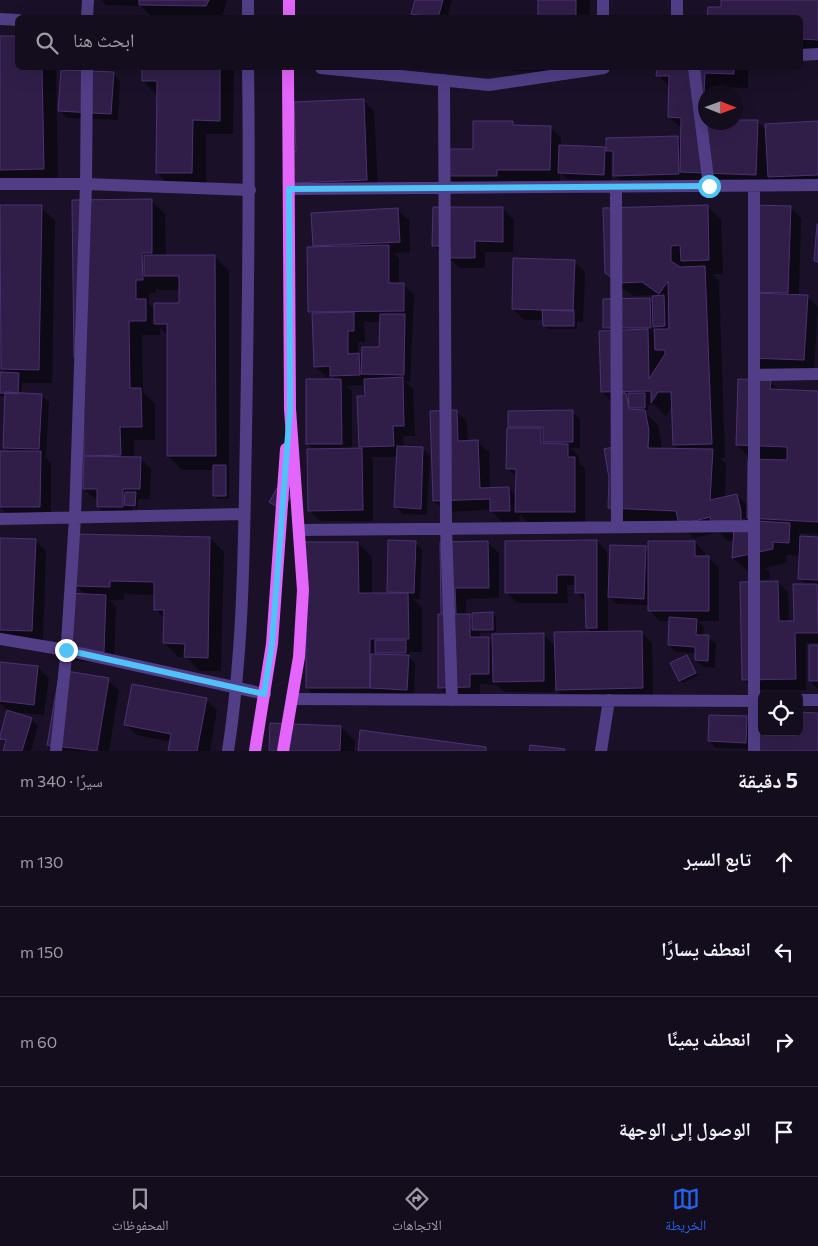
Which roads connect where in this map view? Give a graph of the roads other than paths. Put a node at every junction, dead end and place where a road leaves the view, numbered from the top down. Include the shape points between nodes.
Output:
1 (88, 0) edge
2 (248, 0) edge
3 (289, 0) edge
4 (604, 0) edge
5 (677, 0) edge
6 (88, 15) edge
7 (248, 15) edge
8 (289, 15) edge
9 (603, 15) edge
10 (677, 15) edge
11 (0, 19) edge
12 (15, 20) edge
13 (818, 54) edge
14 (803, 55) edge
15 (87, 70) edge
16 (248, 70) edge
17 (288, 70) edge
18 (342, 70) edge
19 (589, 70) edge
20 (694, 70) edge
21 (444, 80) junction
22 (0, 184) edge
23 (86, 184) junction
24 (818, 185) edge
25 (709, 186) junction
26 (754, 186) junction
27 (616, 187) junction
28 (446, 188) junction
29 (289, 189) junction
30 (250, 190) junction
31 (818, 374) edge
32 (754, 375) junction
33 (290, 409) junction
34 (244, 514) junction
35 (75, 518) junction
36 (0, 519) edge
37 (754, 526) junction
38 (617, 527) junction
39 (446, 528) junction
40 (299, 530) junction
41 (0, 639) edge
42 (66, 650) junction
43 (238, 688) junction
44 (264, 694) junction
45 (293, 699) junction
46 (452, 700) junction
47 (609, 700) junction
48 (803, 700) edge
49 (818, 700) edge
50 (758, 701) edge
51 (56, 751) edge
52 (228, 751) edge
53 (255, 751) edge
54 (284, 751) edge
55 (601, 751) edge
56 (754, 751) edge

1 - 6 street
2 - 7 street
3 - 8 main road
4 - 9 street
5 - 10 street
11 - 12 street
13 - 14 street
15 - 23 street
16 - 30 street
17 - 29 main road
18 - 21 street
19 - 21 street via 489,85
20 - 25 street
21 - 28 street
22 - 23 street
23 - 30 street
23 - 35 street
24 - 26 street
25 - 26 street
25 - 27 street
26 - 32 street
27 - 28 street
27 - 38 street
28 - 29 street
28 - 39 street
29 - 33 main road
30 - 34 street
31 - 32 street
32 - 37 street
33 - 40 main road
33 - 44 main road via 272,644
34 - 35 street
34 - 43 street
35 - 36 street
35 - 42 street
37 - 38 street
37 - 50 street
38 - 39 street
39 - 40 street
39 - 46 street
40 - 45 main road via 303,590
41 - 42 street
42 - 43 street
42 - 51 street
43 - 44 street
43 - 52 street
44 - 53 main road
45 - 46 street
45 - 54 main road
46 - 47 street
47 - 50 street
47 - 55 street
48 - 49 street
50 - 56 street

